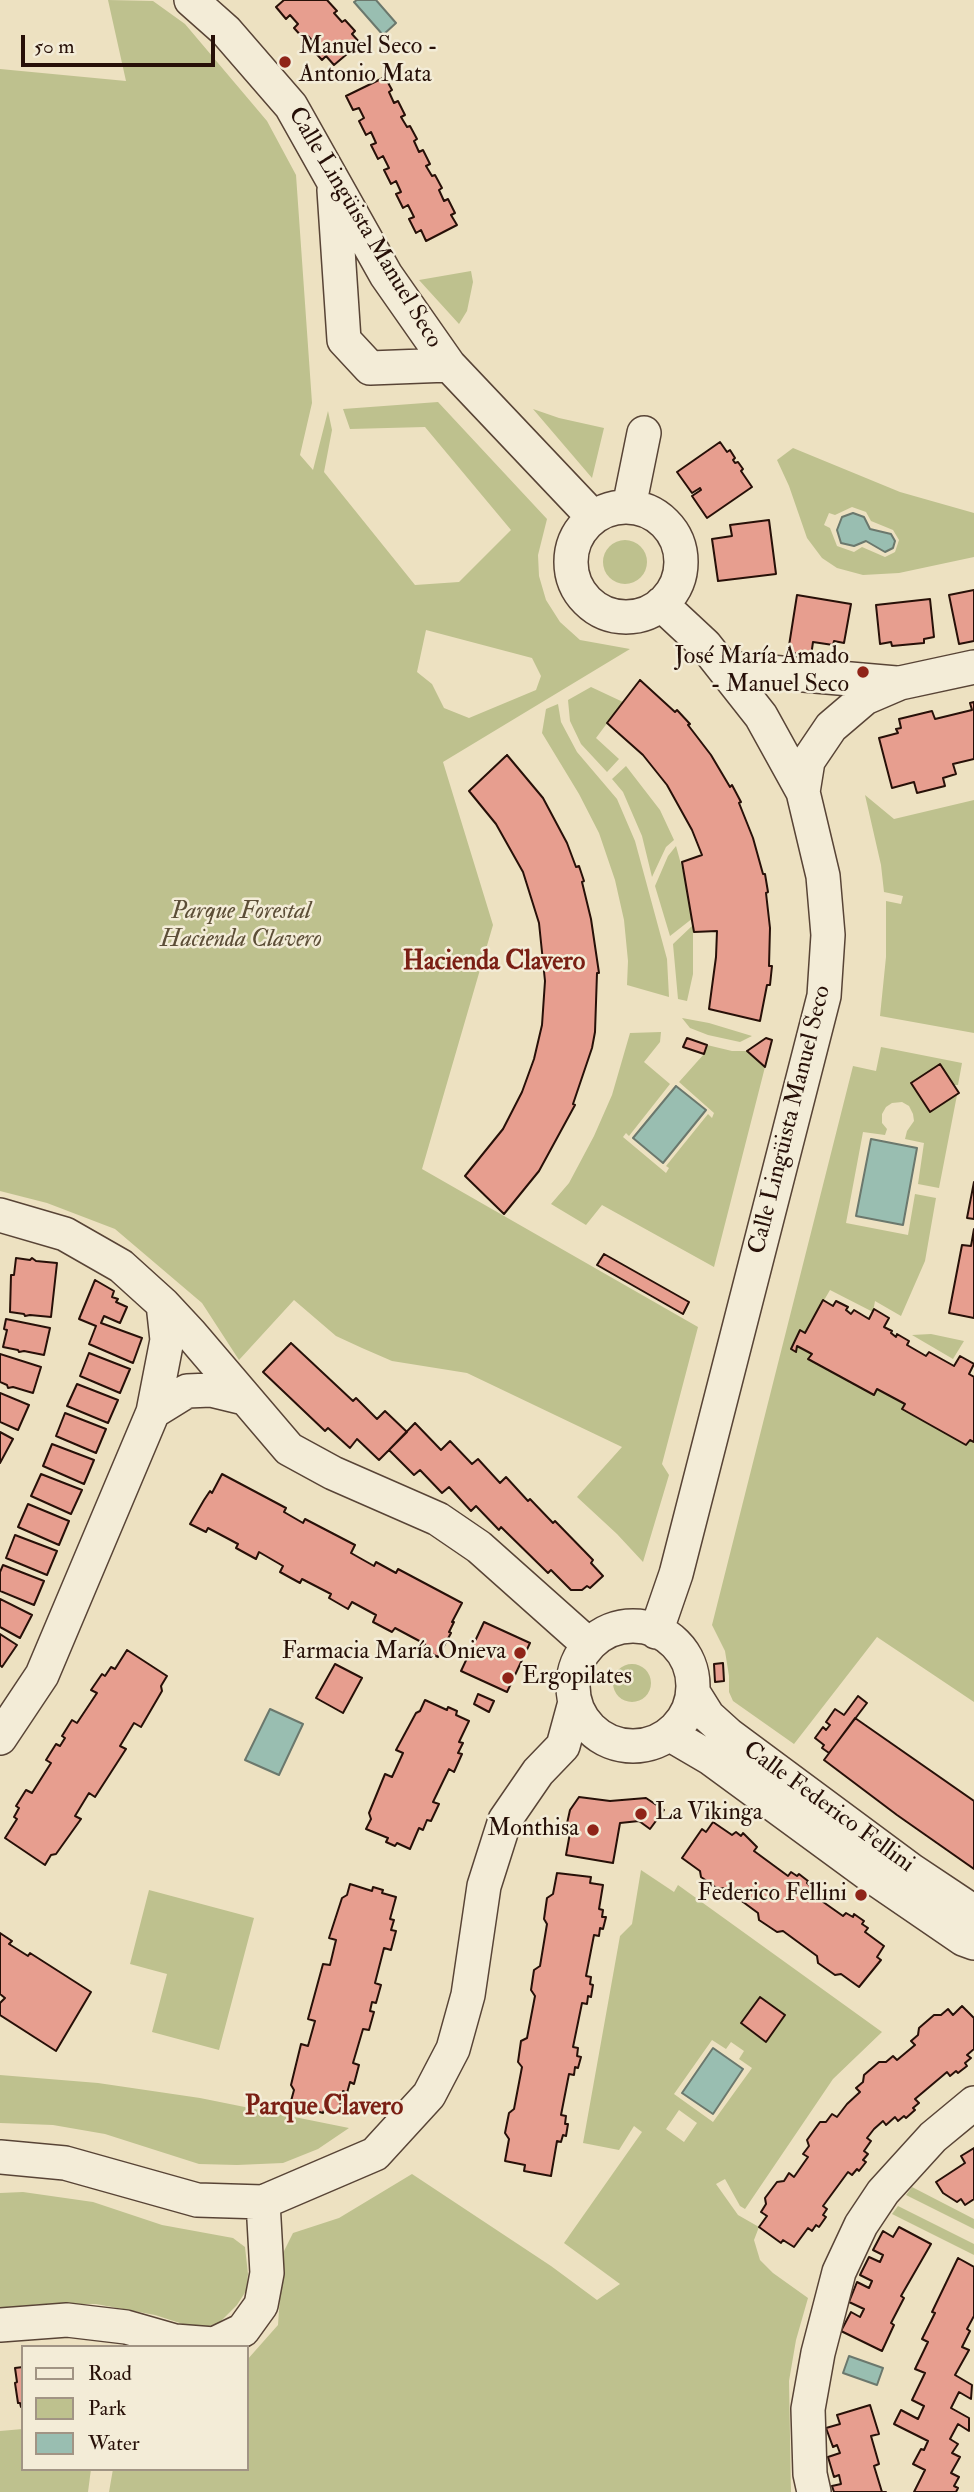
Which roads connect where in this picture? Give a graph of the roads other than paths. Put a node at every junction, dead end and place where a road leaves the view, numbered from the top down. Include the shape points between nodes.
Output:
1 (191, 0) edge
2 (334, 181) junction
3 (449, 365) junction
4 (644, 433) dead end
5 (629, 507) junction
6 (593, 517) junction
7 (661, 604) junction
8 (974, 667) edge
9 (724, 668) junction
10 (900, 683) junction
11 (803, 792) junction
12 (0, 1215) edge
13 (163, 1304) junction
14 (200, 1346) junction
15 (162, 1374) junction
16 (244, 1398) junction
17 (153, 1412) junction
18 (656, 1632) junction
19 (589, 1645) junction
20 (693, 1692) junction
21 (575, 1702) junction
22 (669, 1734) junction
23 (0, 1738) edge
24 (610, 1741) junction
25 (563, 1746) junction
26 (974, 1912) edge
27 (974, 1943) edge
28 (974, 2103) edge
29 (0, 2157) edge
30 (263, 2202) junction
31 (0, 2325) edge
32 (814, 2492) edge

1 - 2 street, Calle Lingüista Manuel Seco via 226,31 280,93
2 - 3 street, Calle Lingüista Manuel Seco via 386,275
2 - 3 street via 344,340 370,368
3 - 6 street, Calle Lingüista Manuel Seco
4 - 5 street
5 - 6 street via 608,509
5 - 7 street via 659,517 680,547 678,584
6 - 7 street via 574,543 571,560 580,593 600,610 625,617 642,615
7 - 9 street, Calle Lingüista Manuel Seco
8 - 10 street
9 - 10 street
9 - 11 street, Calle Lingüista Manuel Seco via 761,716
10 - 11 street via 865,698 831,727 808,761
11 - 18 street, Calle Lingüista Manuel Seco via 823,876 828,935 824,996 677,1574
12 - 13 street via 65,1234 121,1266
13 - 14 street
13 - 15 street via 167,1340
14 - 15 street
14 - 16 street
14 - 17 street
15 - 17 street
16 - 17 street via 211,1390 187,1391
16 - 19 street via 289,1449 438,1519 479,1547
17 - 23 street via 42,1675
18 - 19 street via 635,1626 619,1628
18 - 20 street via 677,1646 687,1660
19 - 21 street via 574,1673
20 - 22 street via 681,1723
20 - 26 street, Calle Federico Fellini via 708,1716 729,1735 911,1871
21 - 24 street via 594,1732
21 - 25 street
22 - 24 street via 640,1745
22 - 27 street, Calle Federico Fellini
24 - 25 street
25 - 30 street via 538,1772 505,1821 484,1886 468,1995 453,2049 429,2095 375,2154
28 - 32 street via 933,2137 883,2192 839,2272 808,2409
29 - 30 street via 65,2163 197,2200
30 - 31 street via 267,2273 261,2305 243,2330 214,2344 68,2320

